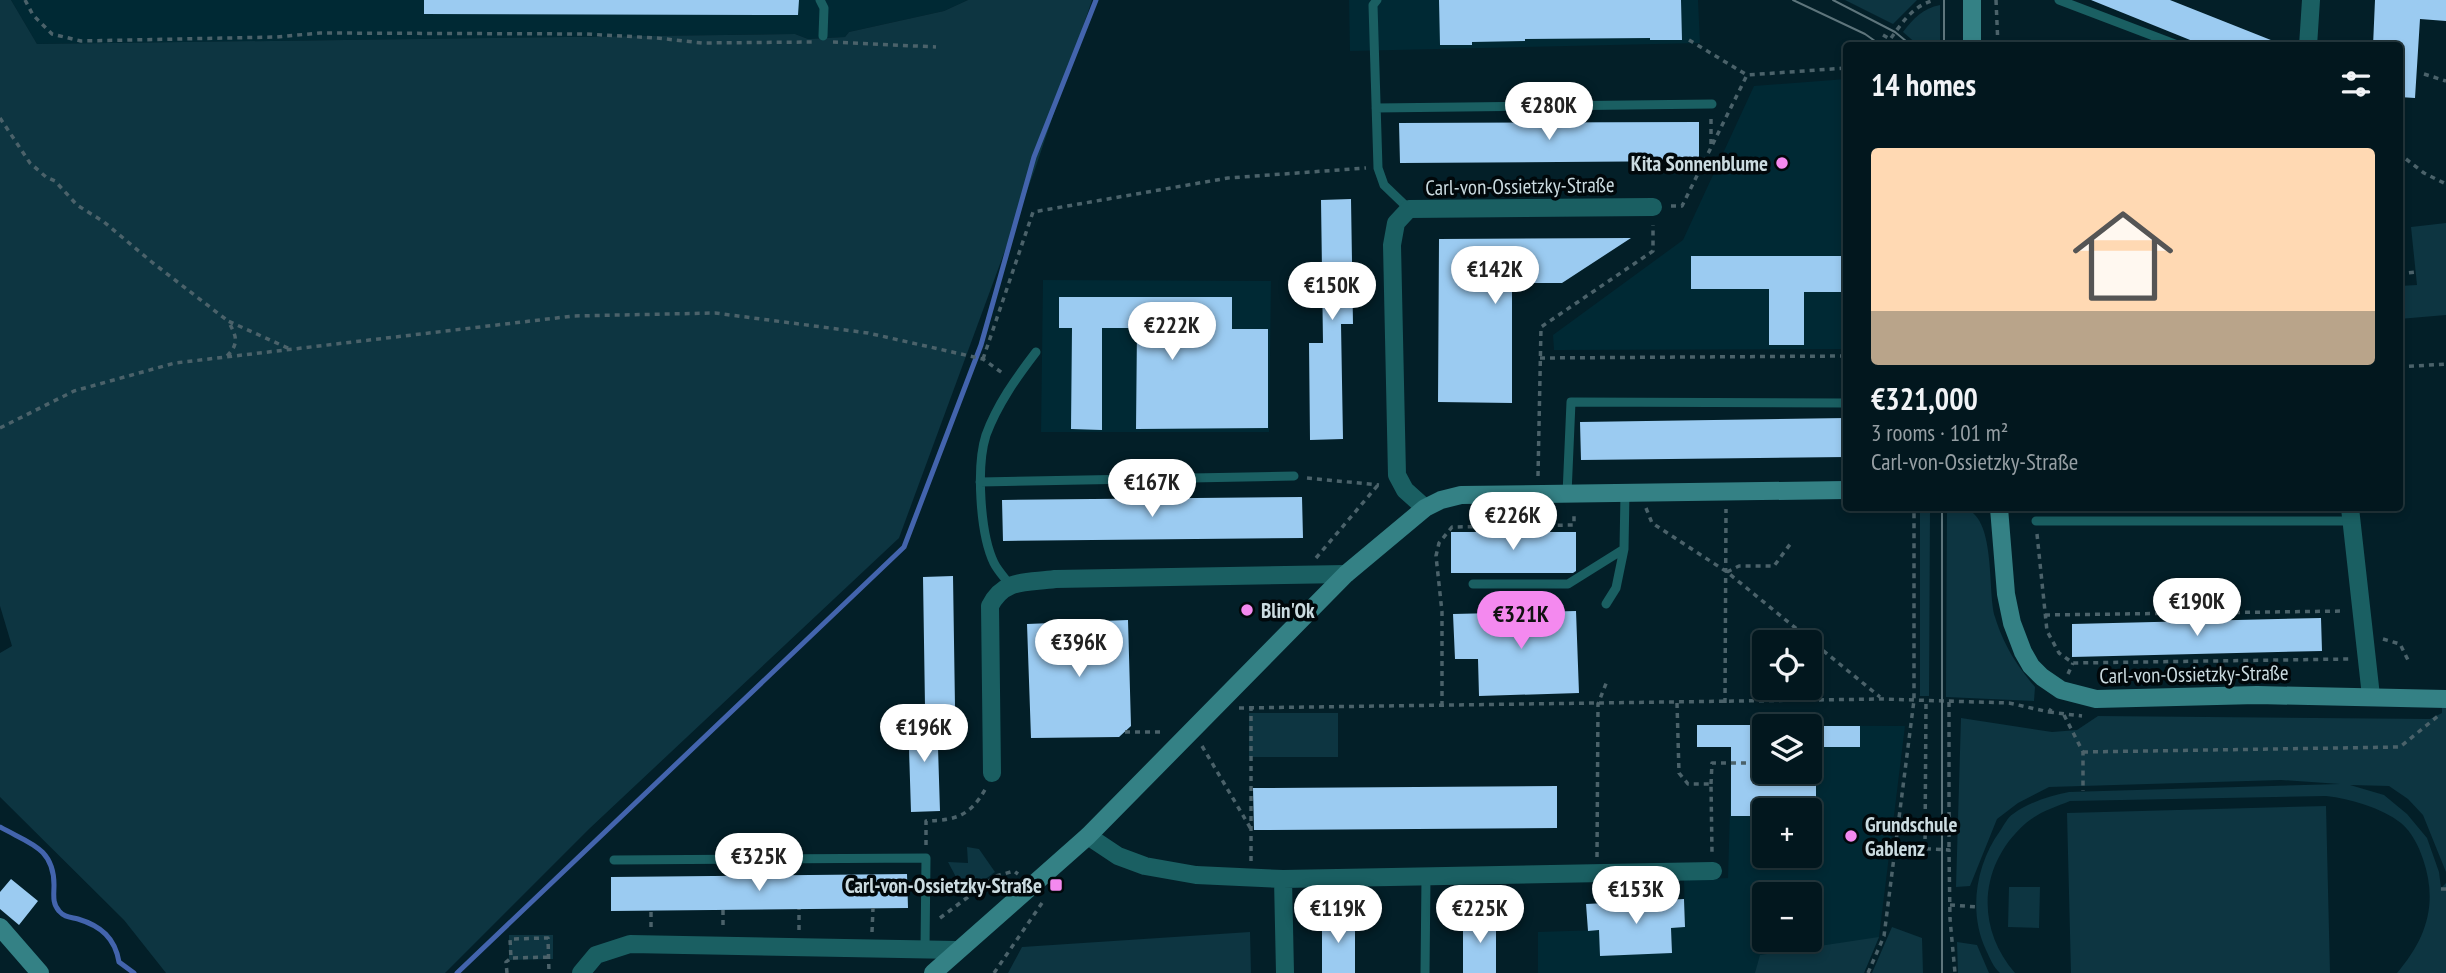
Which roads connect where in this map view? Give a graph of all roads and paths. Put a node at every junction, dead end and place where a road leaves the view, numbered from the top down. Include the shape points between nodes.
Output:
1 (25, 0) edge
2 (820, 0) edge
3 (1377, 0) edge
4 (1935, 0) edge
5 (1972, 0) edge
6 (1996, 0) edge
7 (2059, 0) edge
8 (2311, 0) edge
9 (1883, 35) dead end
10 (823, 36) dead end
11 (1890, 39) junction
12 (1689, 40) dead end
13 (1888, 42) edge
14 (1972, 42) edge
15 (1998, 42) edge
16 (2169, 42) edge
17 (2308, 42) edge
18 (936, 47) dead end
19 (1843, 68) edge
20 (2424, 74) dead end
21 (1747, 75) junction
22 (2446, 81) edge
23 (1712, 104) joint
24 (1376, 108) junction
25 (0, 118) edge
26 (1711, 147) junction
27 (2406, 159) dead end
28 (1378, 167) junction
29 (2446, 184) edge
30 (1653, 207) junction
31 (1409, 209) junction
32 (2416, 272) dead end
33 (2403, 274) edge
34 (229, 321) junction
35 (292, 350) junction
36 (1036, 352) dead end
37 (1843, 356) edge
38 (226, 358) junction
39 (1540, 358) junction
40 (983, 359) junction
41 (2446, 364) edge
42 (2403, 367) edge
43 (1014, 382) junction
44 (1843, 402) edge
45 (0, 428) edge
46 (1397, 475) junction
47 (1294, 476) joint
48 (980, 482) junction
49 (1378, 485) junction
50 (1843, 491) edge
51 (1726, 492) junction
52 (1538, 494) junction
53 (1571, 501) junction
54 (1634, 501) junction
55 (1425, 508) junction
56 (1914, 511) edge
57 (1999, 511) edge
58 (2351, 514) edge
59 (2036, 521) joint
60 (1791, 543) dead end
61 (1624, 549) junction
62 (1727, 572) junction
63 (1346, 574) junction
64 (1301, 576) junction
65 (1472, 584) dead end
66 (1010, 585) junction
67 (1606, 604) dead end
68 (2361, 610) junction
69 (2044, 615) junction
70 (2364, 634) junction
71 (2367, 659) junction
72 (2408, 660) dead end
73 (2073, 663) junction
74 (1607, 681) dead end
75 (2061, 690) junction
76 (2371, 696) junction
77 (1882, 699) junction
78 (1914, 701) junction
79 (1926, 701) junction
80 (1949, 702) junction
81 (1678, 703) junction
82 (1725, 703) junction
83 (1598, 704) junction
84 (1442, 706) junction
85 (2444, 706) edge
86 (1216, 708) junction
87 (1251, 708) junction
88 (2064, 715) dead end
89 (1193, 731) junction
90 (1125, 732) dead end
91 (2083, 752) junction
92 (1752, 763) edge
93 (992, 774) joint
94 (1712, 784) junction
95 (2084, 791) dead end
96 (1251, 829) junction
97 (1087, 836) junction
98 (1895, 847) junction
99 (1925, 849) junction
100 (1949, 850) junction
101 (926, 858) junction
102 (614, 860) dead end
103 (1713, 871) joint
104 (1597, 873) junction
105 (1426, 876) junction
106 (1250, 877) junction
107 (1283, 879) junction
108 (1031, 885) junction
109 (1950, 905) junction
110 (1977, 907) dead end
111 (873, 908) dead end
112 (799, 909) dead end
113 (723, 910) dead end
114 (651, 911) dead end
115 (0, 927) edge
116 (925, 929) junction
117 (872, 934) dead end
118 (724, 935) dead end
119 (799, 935) dead end
120 (651, 936) dead end
121 (925, 949) junction
122 (956, 950) junction
123 (548, 957) junction
124 (511, 958) junction
125 (40, 973) edge
126 (506, 973) edge
127 (549, 973) edge
128 (582, 973) edge
129 (933, 973) edge
130 (994, 973) edge
131 (1284, 973) edge
132 (1425, 973) edge
133 (1868, 973) edge
134 (1955, 973) edge

1 - 18 path via 52,34 81,41 320,33 586,34 702,43
2 - 10 lane
3 - 24 lane via 1373,5
4 - 11 path via 1912,11
5 - 14 street
6 - 15 path
7 - 16 lane
8 - 17 street
9 - 11 path
11 - 13 path
12 - 21 path
19 - 21 path
20 - 22 path
21 - 26 path
23 - 24 lane
23 - 26 path
24 - 28 lane
25 - 34 path via 30,163 77,205
26 - 30 path via 1682,206
27 - 29 path
28 - 31 lane via 1384,185
28 - 40 path via 1228,178 1033,212
30 - 31 street, Carl-von-Ossietzky-Straße
30 - 39 path via 1653,251 1541,327
31 - 46 street, Carl-von-Ossietzky-Straße via 1396,223 1392,245
32 - 33 path
34 - 35 path
34 - 38 path via 237,337 235,349
35 - 38 path
35 - 40 path via 573,316 715,313 868,332
36 - 43 lane
37 - 39 path
38 - 45 path via 175,363 74,391
39 - 52 path
40 - 43 path
41 - 42 path
43 - 48 lane via 986,437
44 - 53 lane via 1571,402
46 - 49 path
46 - 55 street via 1405,490
47 - 48 lane
47 - 49 path
48 - 66 lane via 982,518 994,563
49 - 64 path
50 - 51 street
51 - 54 street
51 - 62 path
52 - 53 street
52 - 55 street via 1461,495
53 - 54 street
53 - 84 path via 1574,525 1452,527 1443,535 1436,556 1442,612
54 - 61 lane
54 - 62 path via 1652,523
55 - 63 street
56 - 78 path
57 - 75 street, Carl-von-Ossietzky-Straße via 2012,624 2031,666
58 - 59 lane
58 - 68 street
59 - 69 path
60 - 62 path via 1773,566 1739,566
61 - 65 lane via 1568,584
61 - 67 lane via 1616,588
62 - 77 path
62 - 82 path
63 - 64 street
63 - 86 street
64 - 66 street via 1055,579
66 - 93 street via 997,592 990,606
68 - 69 path
68 - 70 street
69 - 73 path via 2059,653
70 - 71 street
70 - 72 path via 2400,644
71 - 73 path
71 - 76 street
73 - 75 path
74 - 83 path
75 - 76 street, Carl-von-Ossietzky-Straße via 2096,699
75 - 80 path via 2049,712 2009,703
76 - 85 street, Carl-von-Ossietzky-Straße
77 - 78 path
77 - 82 path
78 - 79 path
78 - 98 path
79 - 80 path
79 - 99 path
80 - 100 path
81 - 82 path
81 - 83 path
81 - 94 path via 1679,773 1688,784
83 - 84 path
83 - 104 path
84 - 87 path
85 - 91 path via 2400,747
86 - 87 path
86 - 89 street
87 - 96 path
88 - 91 path
89 - 90 path
89 - 96 path
89 - 97 street
91 - 95 path
92 - 94 path via 1712,763
93 - 101 path via 967,813 956,819 926,821
94 - 103 path
96 - 106 path
97 - 106 street via 1118,856 1145,866 1196,875
97 - 108 street
98 - 99 path
98 - 133 path via 1884,936
99 - 100 path
100 - 109 path
101 - 102 lane
101 - 116 lane
103 - 104 street
104 - 105 street
105 - 107 street
105 - 132 lane
106 - 107 street
107 - 131 street
108 - 116 path via 1014,870 996,877
108 - 122 street
108 - 130 path via 1043,901
109 - 110 path
109 - 134 path
111 - 117 path
112 - 119 path
113 - 118 path
114 - 120 path
115 - 125 street
116 - 121 lane
121 - 122 street
121 - 128 street via 630,944 596,956
122 - 129 street
123 - 124 path
123 - 124 path via 548,938 510,939
123 - 127 path
124 - 126 path via 506,961

